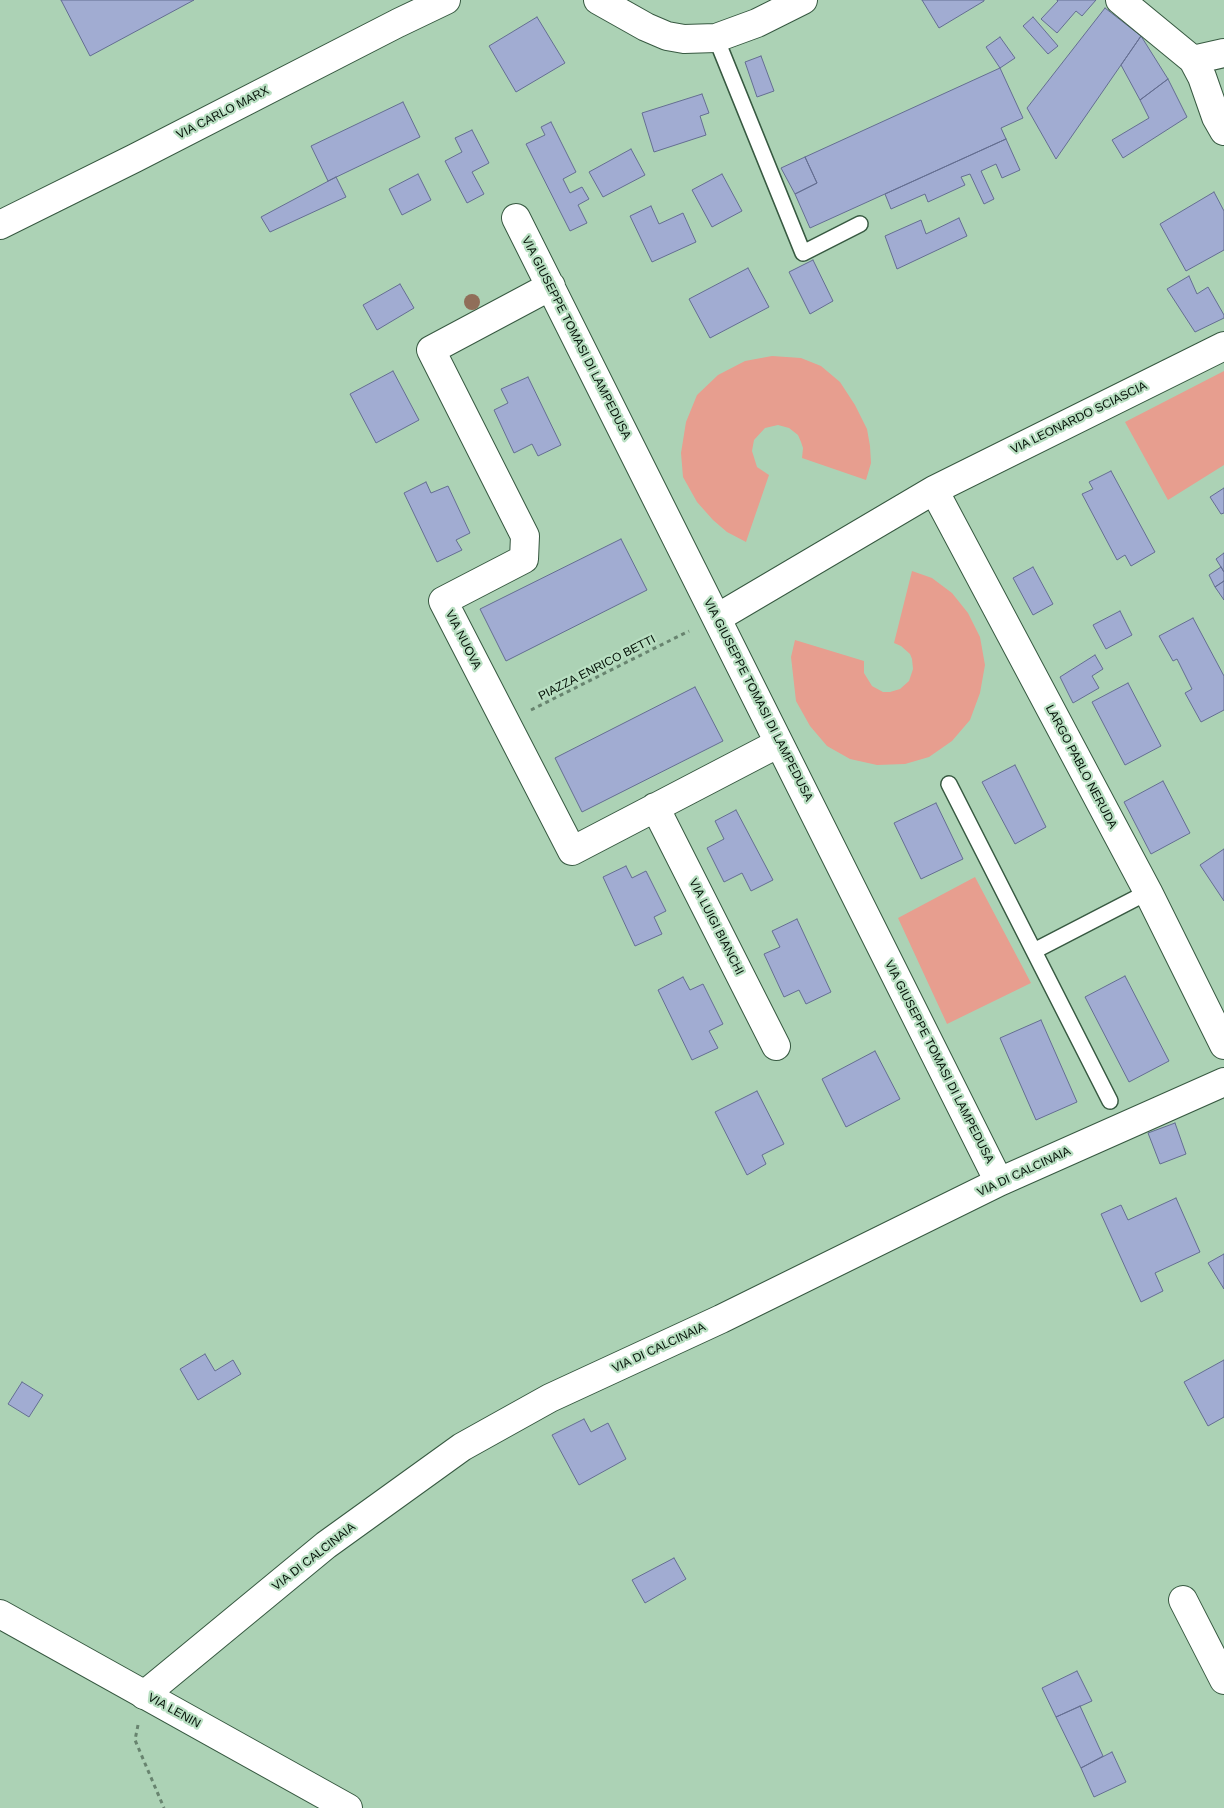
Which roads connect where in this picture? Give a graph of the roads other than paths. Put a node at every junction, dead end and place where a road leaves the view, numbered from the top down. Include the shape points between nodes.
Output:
1 (446, 0) edge
2 (598, 0) edge
3 (803, 0) edge
4 (1120, 0) edge
5 (716, 38) junction
6 (1224, 53) edge
7 (1192, 60) junction
8 (1224, 131) edge
9 (516, 218) dead end
10 (860, 224) dead end
11 (0, 225) edge
12 (551, 286) junction
13 (1224, 346) edge
14 (934, 490) junction
15 (706, 623) junction
16 (780, 743) junction
17 (949, 784) dead end
18 (655, 808) junction
19 (1148, 892) junction
20 (1034, 951) junction
21 (776, 1046) dead end
22 (1224, 1046) edge
23 (1224, 1082) edge
24 (1110, 1101) dead end
25 (999, 1182) junction
26 (1182, 1600) dead end
27 (0, 1614) edge
28 (1224, 1680) edge
29 (144, 1695) junction
30 (348, 1808) edge

1 - 11 street, VIA CARLO MARX
2 - 5 street via 646,28 667,36
3 - 5 street via 757,23
4 - 7 street
5 - 10 lane via 803,253
6 - 7 street
7 - 8 street
9 - 12 street, VIA GIUSEPPE TOMASI DI LAMPEDUSA
12 - 15 street, VIA GIUSEPPE TOMASI DI LAMPEDUSA
12 - 18 street, VIA NUOVA via 431,350 525,536 524,559 443,601 572,851
13 - 14 street, VIA LEONARDO SCIASCIA
14 - 15 street, VIA LEONARDO SCIASCIA
14 - 19 street, LARGO PABLO NERUDA
15 - 16 street, VIA GIUSEPPE TOMASI DI LAMPEDUSA
16 - 18 street, VIA NUOVA
16 - 25 street, VIA GIUSEPPE TOMASI DI LAMPEDUSA
17 - 20 lane
18 - 21 street, VIA LUIGI BIANCHI
19 - 20 lane
19 - 22 street, LARGO PABLO NERUDA
20 - 24 lane
23 - 25 street, VIA DI CALCINAIA
25 - 29 street, VIA DI CALCINAIA via 721,1320 550,1398 462,1447 326,1546
26 - 28 street
27 - 29 street, VIA LENIN
29 - 30 street, VIA LENIN

